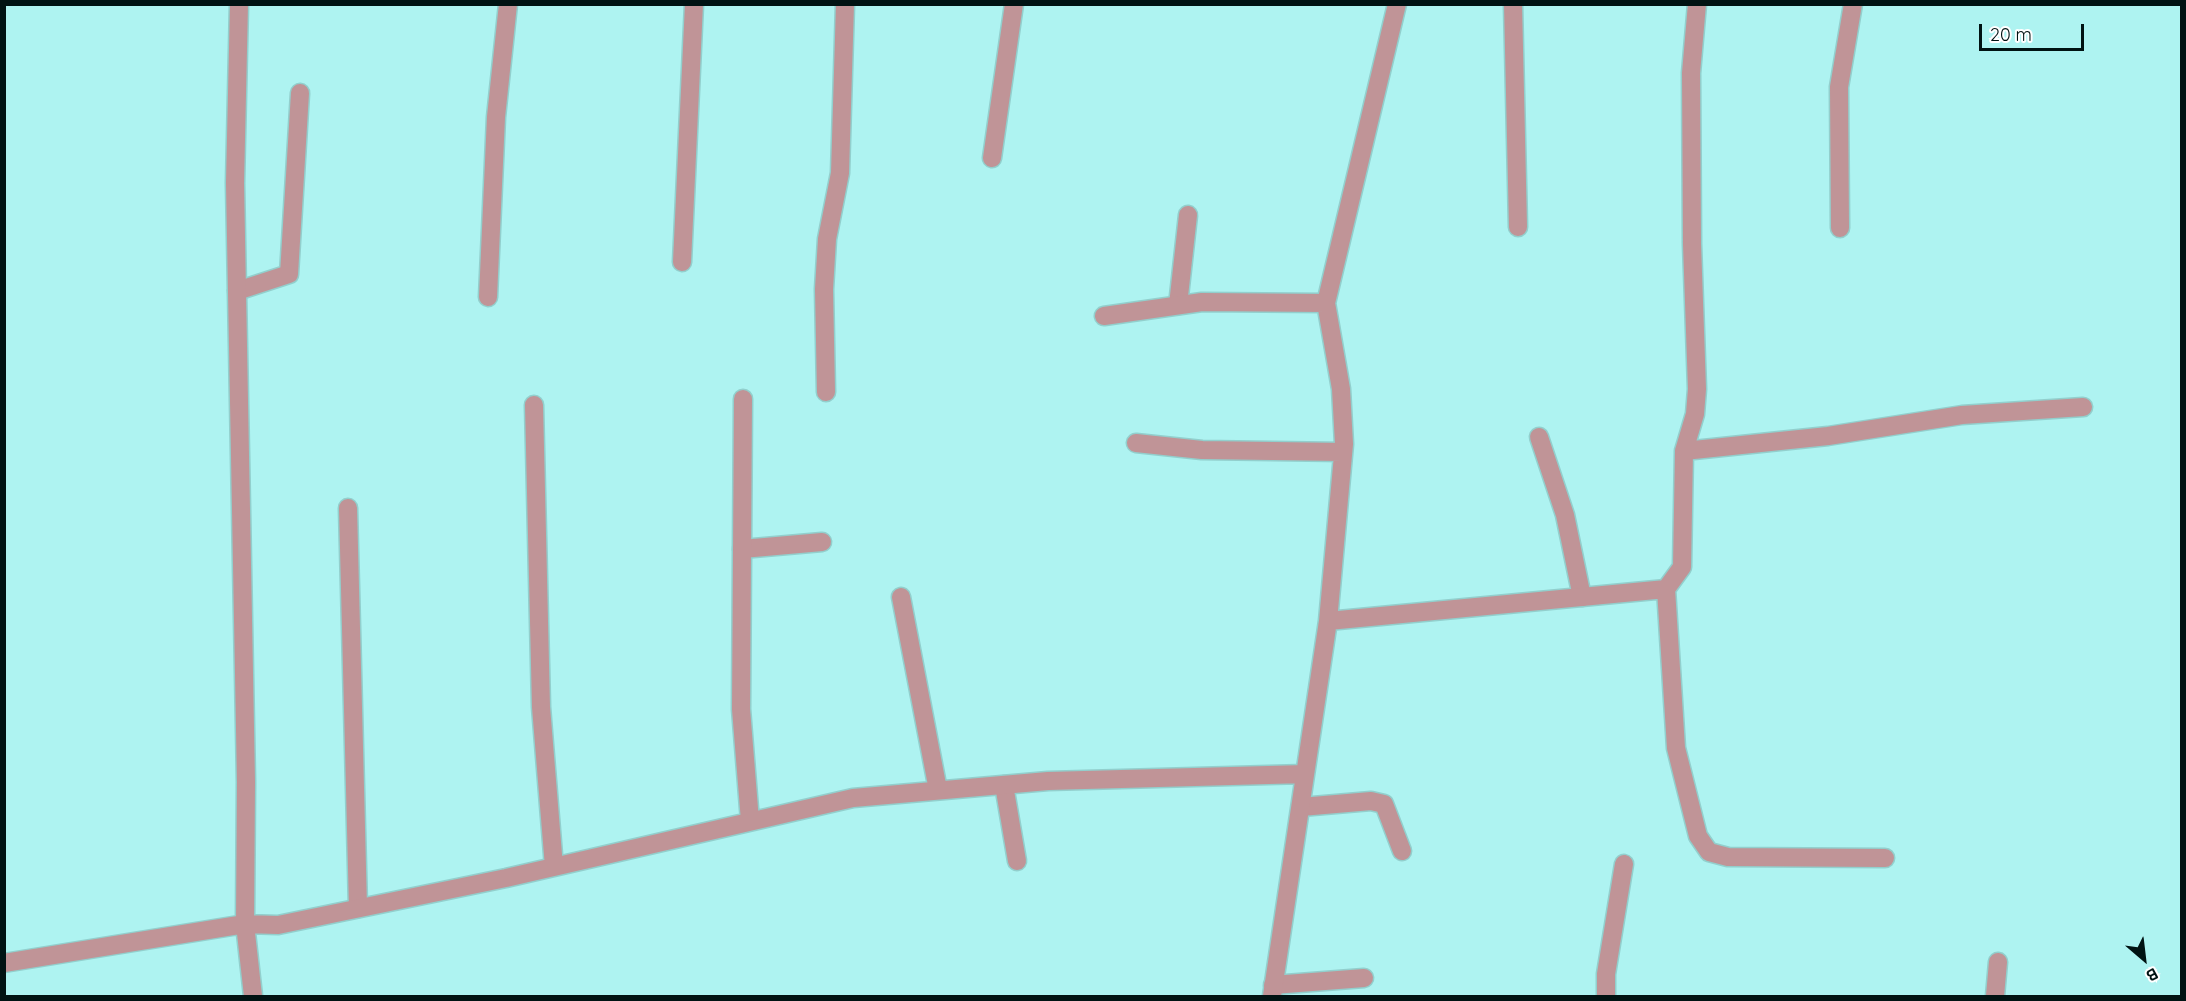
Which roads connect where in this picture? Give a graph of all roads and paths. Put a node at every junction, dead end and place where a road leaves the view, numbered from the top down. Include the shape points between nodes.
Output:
1 (239, 4) edge
2 (508, 4) edge
3 (694, 4) edge
4 (846, 4) edge
5 (1014, 4) edge
6 (1397, 4) edge
7 (1513, 4) edge
8 (1697, 4) edge
9 (1853, 4) edge
10 (300, 93) dead end
11 (992, 158) dead end
12 (1188, 215) dead end
13 (1518, 227) dead end
14 (1840, 228) dead end
15 (682, 262) dead end
16 (237, 291) junction
17 (488, 297) dead end
18 (1326, 303) junction
19 (1178, 305) junction
20 (1104, 316) dead end
21 (826, 392) dead end
22 (743, 399) dead end
23 (534, 405) dead end
24 (2083, 407) dead end
25 (1539, 437) dead end
26 (1136, 443) dead end
27 (1684, 451) junction
28 (1343, 452) junction
29 (348, 508) dead end
30 (822, 542) dead end
31 (742, 549) junction
32 (1666, 589) junction
33 (901, 597) dead end
34 (1582, 597) junction
35 (1328, 621) junction
36 (1305, 774) junction
37 (1004, 785) junction
38 (938, 790) junction
39 (1301, 807) junction
40 (750, 821) junction
41 (1402, 851) dead end
42 (1885, 858) dead end
43 (1017, 861) dead end
44 (1624, 864) dead end
45 (554, 867) junction
46 (358, 908) junction
47 (245, 924) junction
48 (1998, 962) dead end
49 (4, 963) edge
50 (1364, 978) dead end
51 (1273, 991) edge
52 (253, 996) edge
53 (1606, 996) edge
54 (1995, 996) edge

1 - 16 street
2 - 17 street via 496,117
3 - 15 street
4 - 21 street via 840,173 827,239 824,289
5 - 11 street
6 - 18 street
7 - 13 street
8 - 27 street via 1692,73 1697,389 1695,414
9 - 14 street via 1839,87
10 - 16 street via 289,274
12 - 19 street
16 - 47 street
18 - 19 street
18 - 28 street via 1341,388
19 - 20 street
22 - 31 street
23 - 45 street via 541,707
24 - 27 street via 1962,415 1828,436
25 - 34 street via 1565,515
26 - 28 street via 1202,450
27 - 32 street via 1682,567
28 - 35 street
29 - 46 street
30 - 31 street
31 - 40 street via 741,709
32 - 34 street
32 - 42 street via 1676,748 1698,836 1709,852 1728,857
33 - 38 street
34 - 35 street
35 - 36 street
36 - 37 street
36 - 39 street
37 - 38 street
37 - 43 street
38 - 40 street via 853,798
39 - 41 street via 1371,801 1384,804
39 - 51 street
40 - 45 street
44 - 53 street
45 - 46 street
46 - 47 street via 278,925
47 - 49 street
47 - 52 street
48 - 54 street
50 - 51 street

